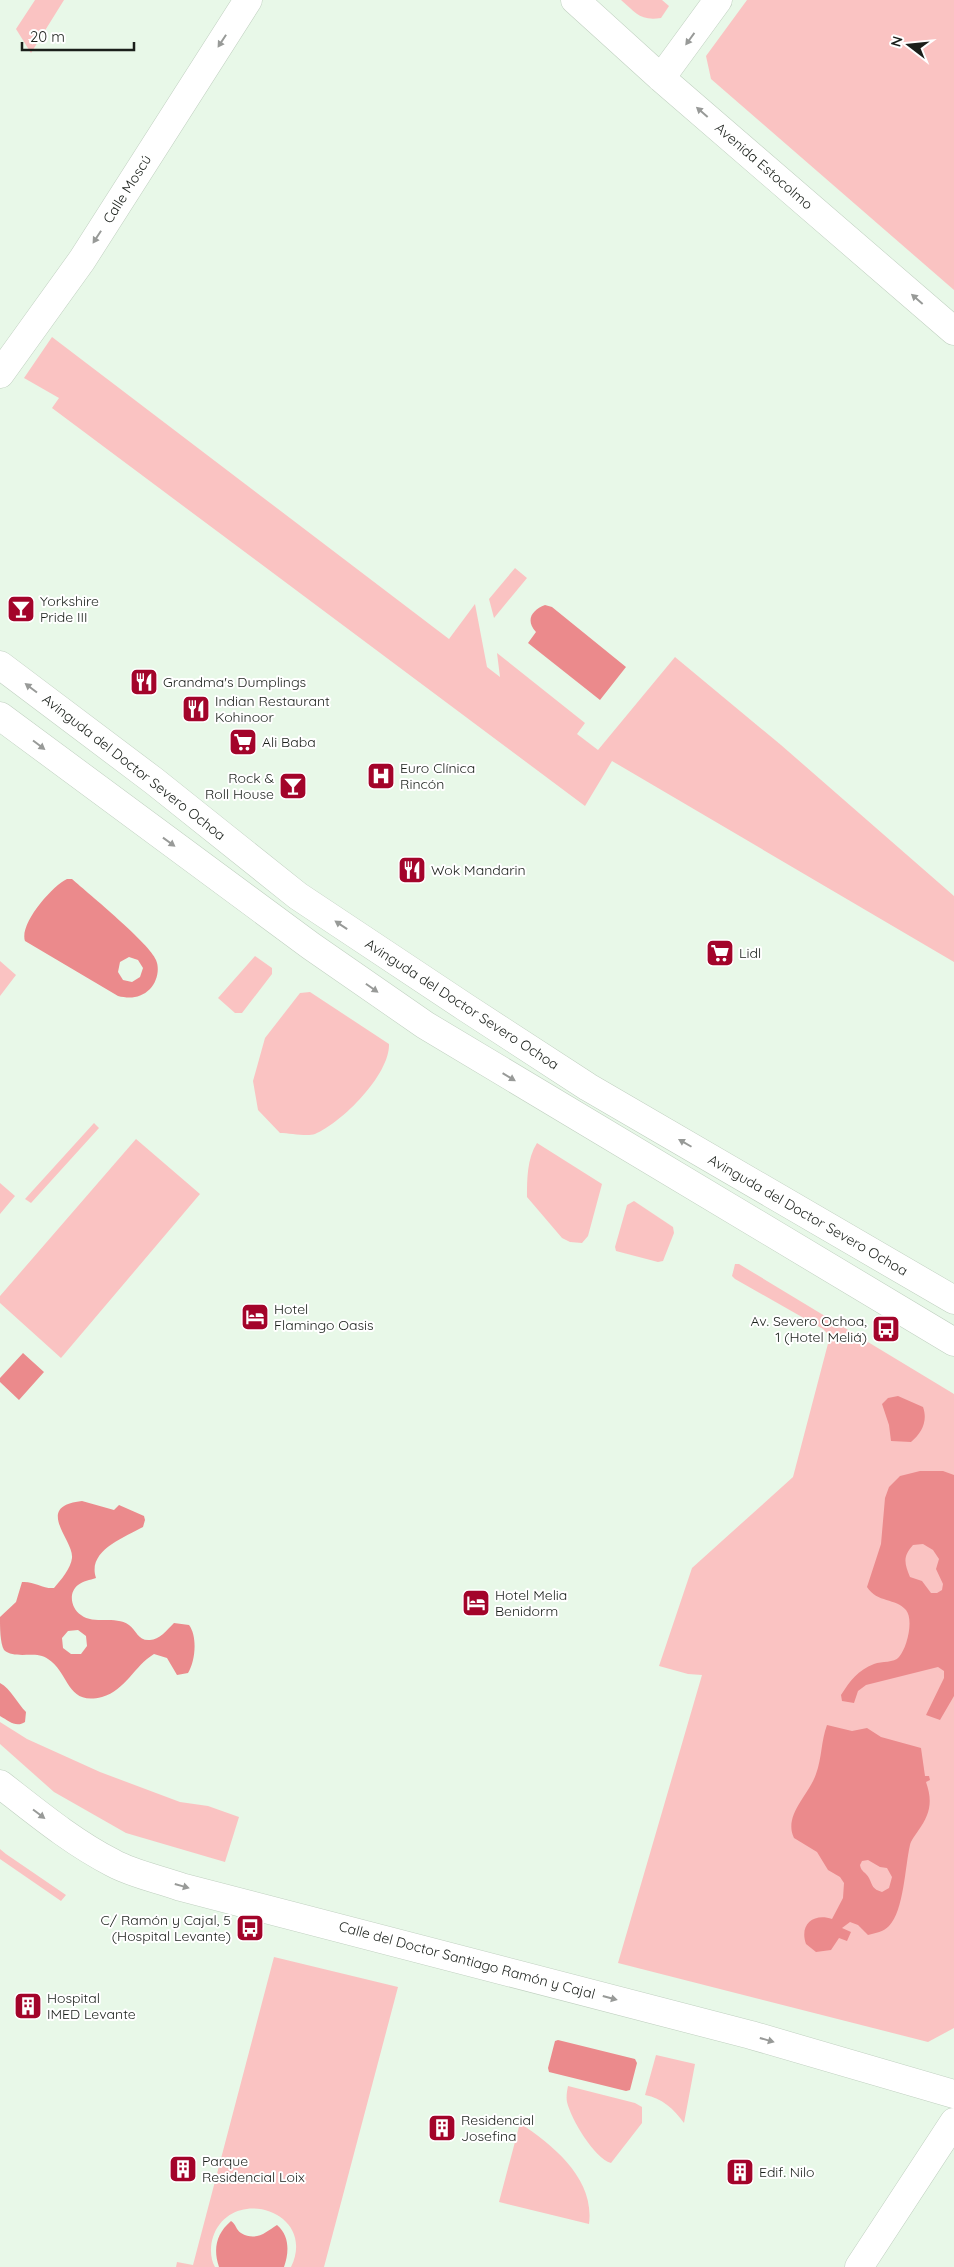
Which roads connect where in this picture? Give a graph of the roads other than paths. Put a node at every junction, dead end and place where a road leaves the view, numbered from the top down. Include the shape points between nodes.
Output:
1 (248, 0) edge
2 (575, 0) edge
3 (718, 0) edge
4 (661, 78) junction
5 (954, 331) edge
6 (0, 374) edge
7 (0, 665) edge
8 (0, 716) edge
9 (954, 1300) edge
10 (954, 1342) edge
11 (0, 1784) edge
12 (954, 2094) edge
13 (954, 2122) edge
14 (859, 2267) edge

1 -> 6 street, Calle Moscú via 82,260
2 - 4 street, Avenida Estocolmo
3 -> 4 street
5 -> 4 street, Avenida Estocolmo
9 -> 7 street, Avinguda del Doctor Severo Ochoa via 588,1087 456,1002 298,896 154,780
8 -> 10 street via 311,946 425,1025
11 -> 12 street, Calle del Doctor Santiago Ramón y Cajal via 67,1836 99,1856 173,1884 751,2035
13 - 14 street

